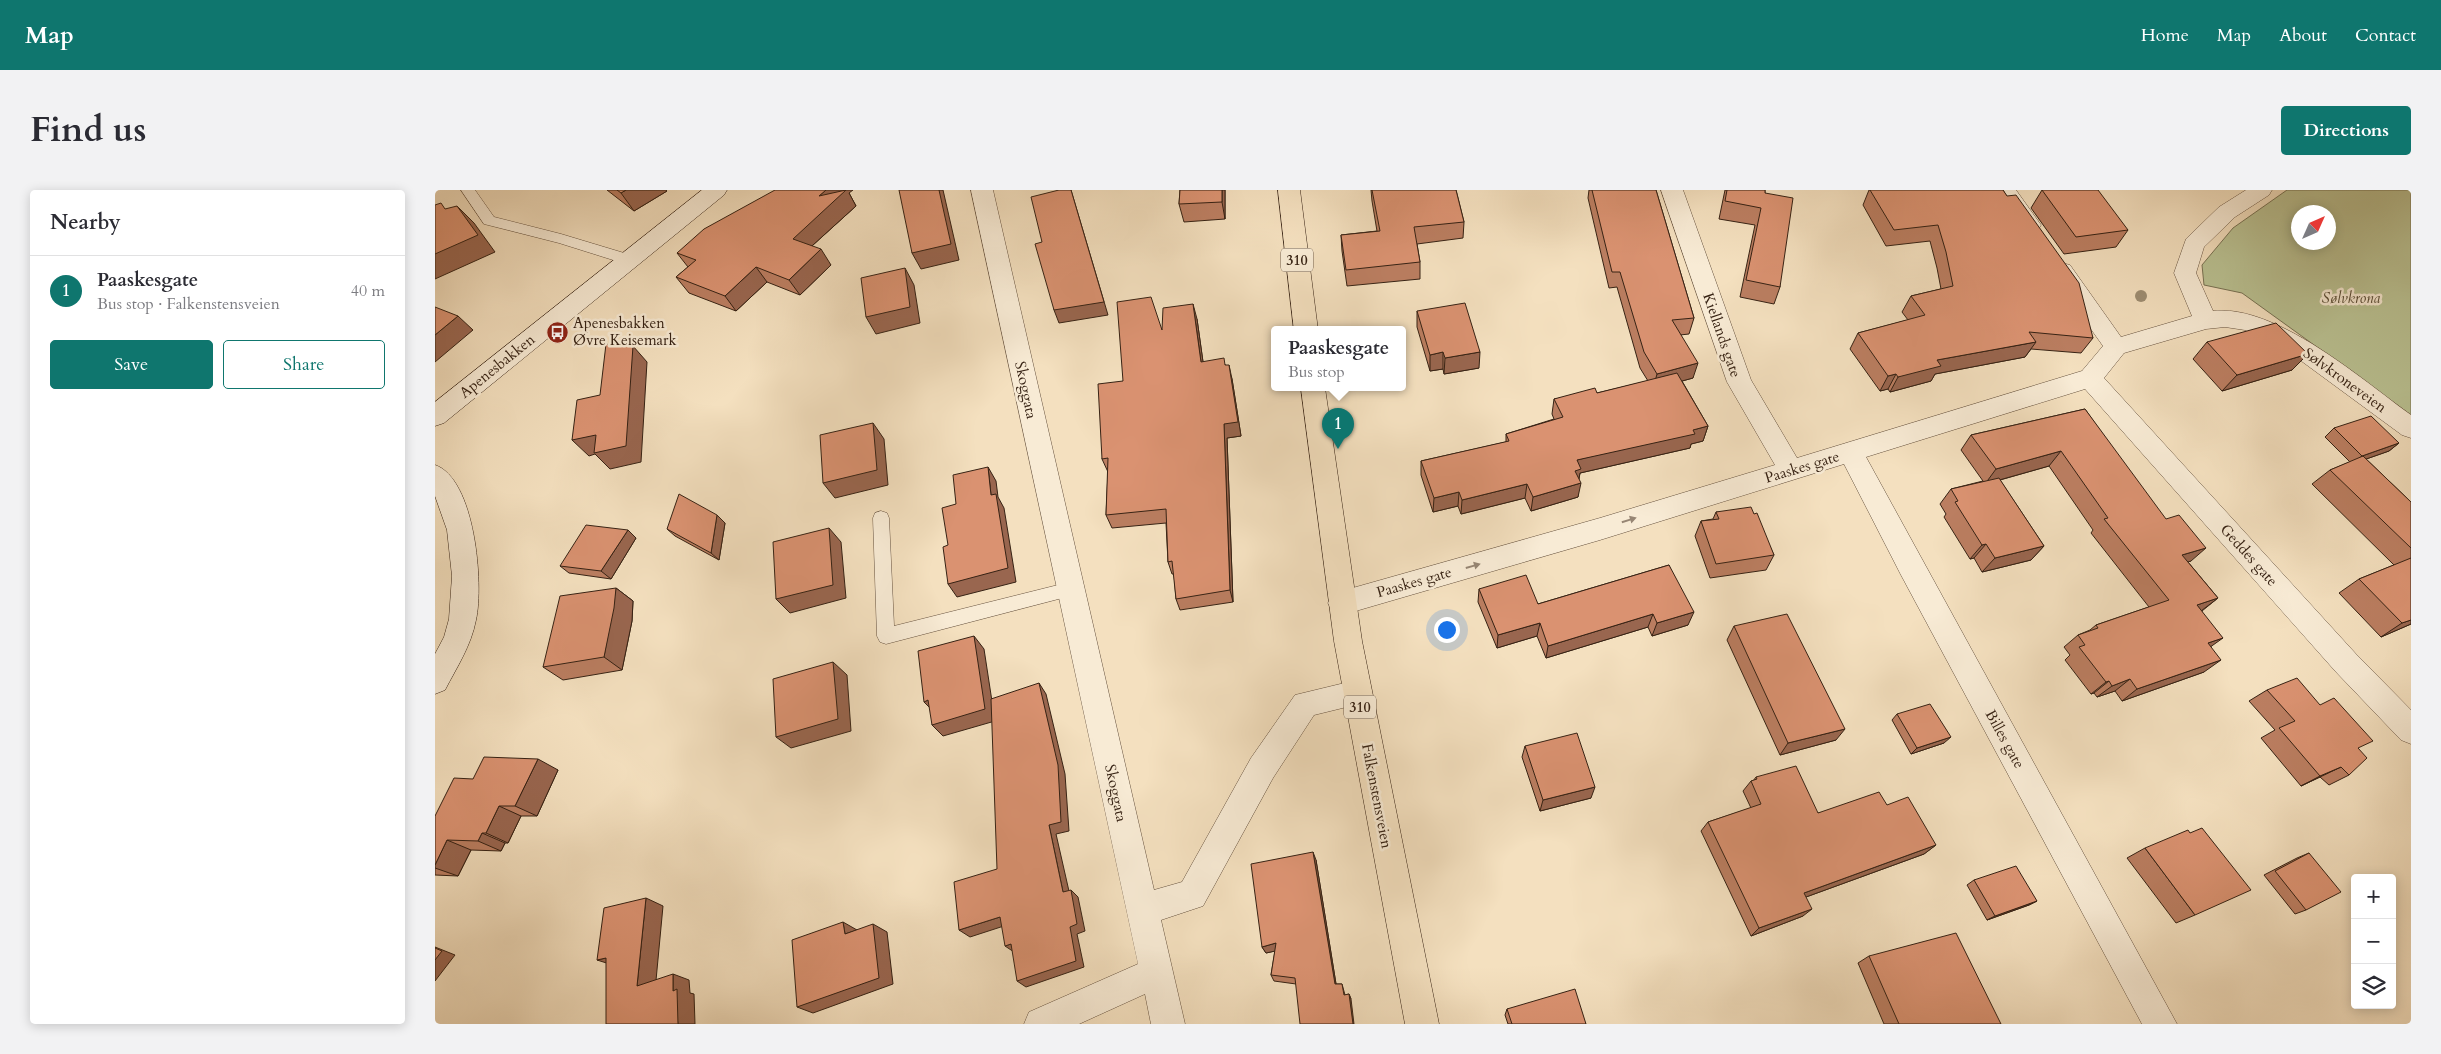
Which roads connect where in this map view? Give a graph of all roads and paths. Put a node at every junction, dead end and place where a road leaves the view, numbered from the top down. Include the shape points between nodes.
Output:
1 (468, 190) edge
2 (716, 190) edge
3 (982, 190) edge
4 (1289, 190) edge
5 (1672, 190) edge
6 (2005, 190) edge
7 (2261, 190) edge
8 (629, 260) junction
9 (2206, 320) junction
10 (1306, 326) edge
11 (2116, 347) junction
12 (2090, 378) junction
13 (1313, 391) edge
14 (435, 416) edge
15 (2411, 428) edge
16 (1851, 452) junction
17 (1791, 470) junction
18 (435, 475) edge
19 (881, 518) dead end
20 (1070, 589) junction
21 (1342, 603) junction
22 (435, 681) edge
23 (1357, 693) junction
24 (2411, 730) edge
25 (1141, 910) junction
26 (1155, 973) junction
27 (1041, 1024) edge
28 (1168, 1024) edge
29 (1422, 1024) edge
30 (2160, 1024) edge

1 - 8 lane via 489,221
2 - 8 street, Apenesbakken
3 - 20 street, Skoggata
4 - 10 main road, 310
5 - 17 street, Kiellands gate via 1739,382
6 - 11 street
7 - 9 street via 2227,212 2194,244 2185,273
8 - 14 street, Apenesbakken
9 - 11 street
9 - 15 street, Sølvkroneveien via 2225,318 2250,322 2293,343
11 - 12 street
12 - 16 street, Paaskes gate
12 - 24 street, Geddes gate via 2346,663
13 - 21 main road, Falkenstensveien / 310
16 - 17 street, Paaskes gate
16 - 30 street, Billes gate
21 -> 17 street, Paaskes gate
18 - 22 street via 454,506 467,586 458,636
19 - 20 lane via 886,636
20 - 25 street, Skoggata
21 - 23 main road, Falkenstensveien / 310
23 - 25 street via 1305,704 1262,768 1192,895
23 - 29 main road, Falkenstensveien / 310
25 - 26 street, Skoggata
26 - 27 street
26 - 28 street, Skoggata

